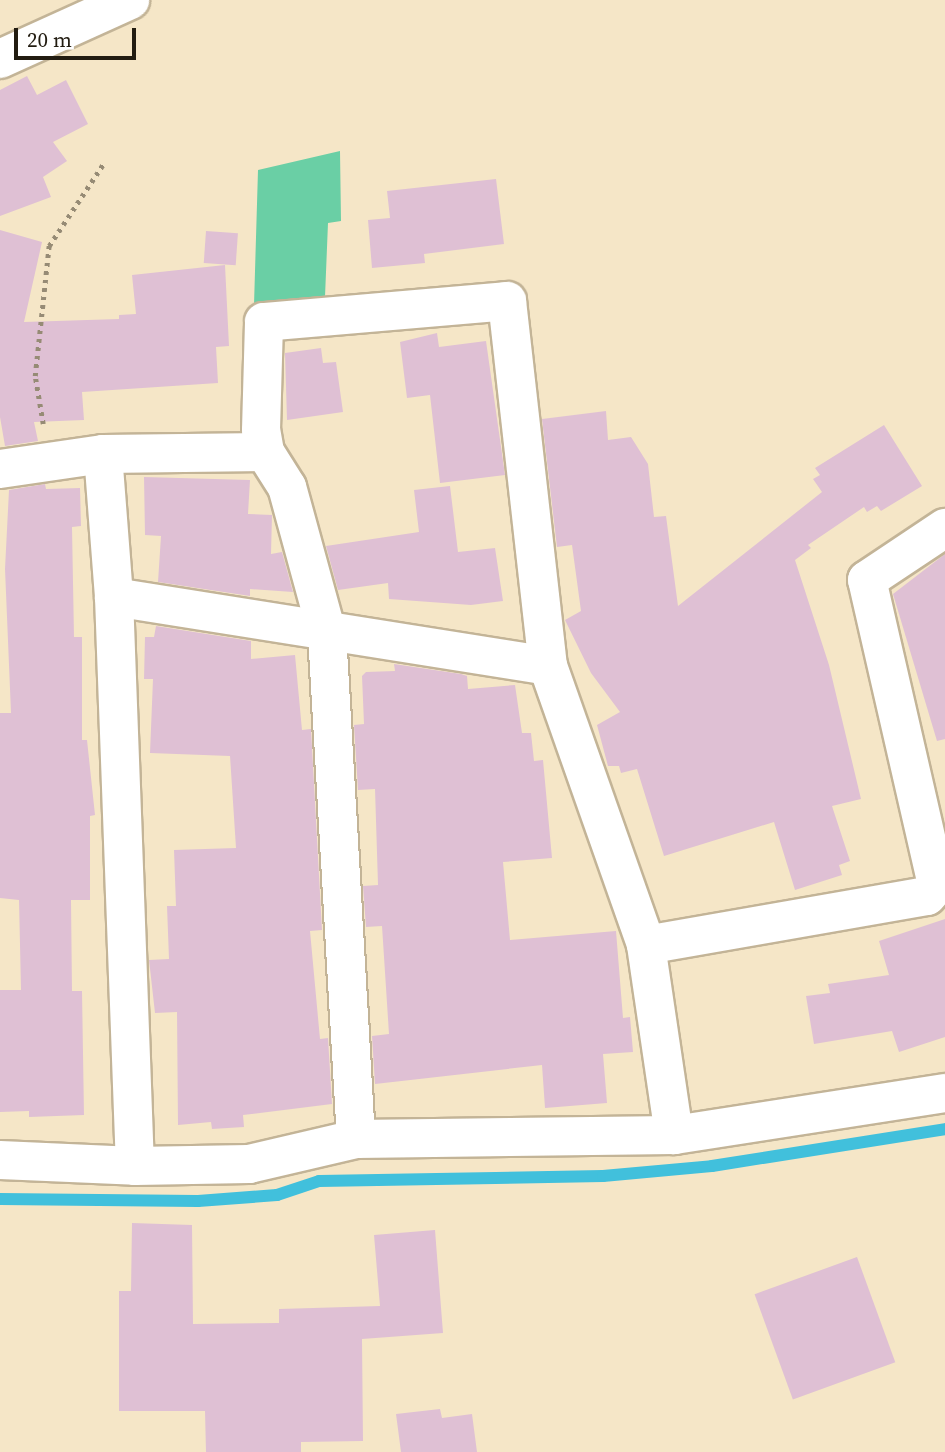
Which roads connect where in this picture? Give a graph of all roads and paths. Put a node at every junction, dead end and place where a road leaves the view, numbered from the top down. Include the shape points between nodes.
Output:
1 (130, 0) edge
2 (0, 59) edge
3 (104, 163) dead end
4 (265, 452) junction
5 (103, 454) junction
6 (48, 458) junction
7 (0, 469) edge
8 (945, 528) edge
9 (114, 597) junction
10 (327, 633) junction
11 (548, 666) junction
12 (646, 945) junction
13 (945, 1093) edge
14 (674, 1135) junction
15 (356, 1139) junction
16 (0, 1160) edge
17 (135, 1166) junction

1 - 2 street
3 - 6 path via 48,246 35,376
4 - 5 street
4 - 10 street via 287,488
4 - 11 street via 261,430 264,322 507,301
5 - 6 street
5 - 9 street
6 - 7 street
8 - 12 street via 867,580 937,885 927,895
9 - 10 street
9 - 17 street
10 - 11 street
10 - 15 street
11 - 12 street
12 - 14 street
13 - 14 street
14 - 15 street
15 - 17 street via 249,1164
16 - 17 street

